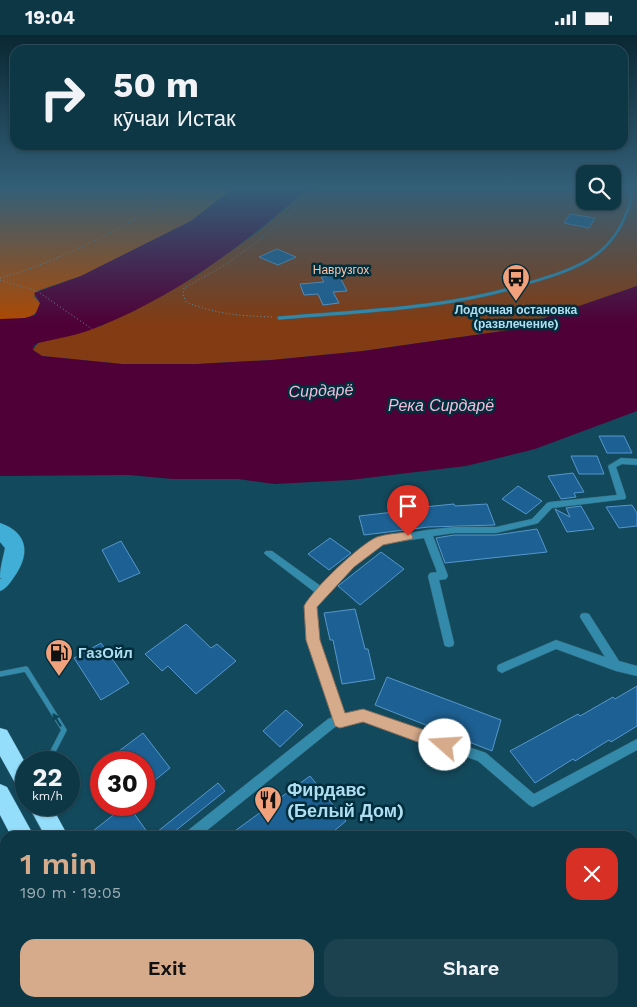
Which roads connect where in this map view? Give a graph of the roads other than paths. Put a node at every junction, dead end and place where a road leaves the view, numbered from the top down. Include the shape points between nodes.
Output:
1 (618, 233) edge
2 (280, 318) road end
3 (637, 462) edge
4 (0, 527) edge
5 (427, 533) junction
6 (0, 535) edge
7 (269, 553) dead end
8 (0, 574) edge
9 (0, 587) edge
10 (323, 593) junction
11 (585, 617) dead end
12 (449, 643) dead end
13 (616, 666) junction
14 (502, 668) dead end
15 (637, 671) edge
16 (0, 674) edge
17 (340, 721) junction
18 (0, 737) edge
19 (637, 744) edge
20 (53, 751) edge
21 (15, 764) edge
22 (0, 794) edge
23 (45, 816) edge
24 (19, 831) edge
25 (54, 831) edge
26 (196, 831) edge

1 - 2 lane via 597,256 526,285 466,299
3 - 5 street via 621,461 612,466 622,497 550,505 535,521 496,530
4 - 9 main road via 10,531 18,542 21,555 14,571
5 - 10 street via 380,541 350,564
5 - 12 street via 443,576 433,576
6 - 8 main road via 10,547 8,561
7 - 10 street
10 - 17 street via 311,606 313,640
11 - 13 street
13 - 14 street via 556,644
13 - 15 street
20 -> 16 lane via 64,730 26,669
17 - 19 street via 363,715 482,757 532,801
17 - 26 street via 332,723
18 - 21 highway
22 - 24 highway
23 - 25 highway

